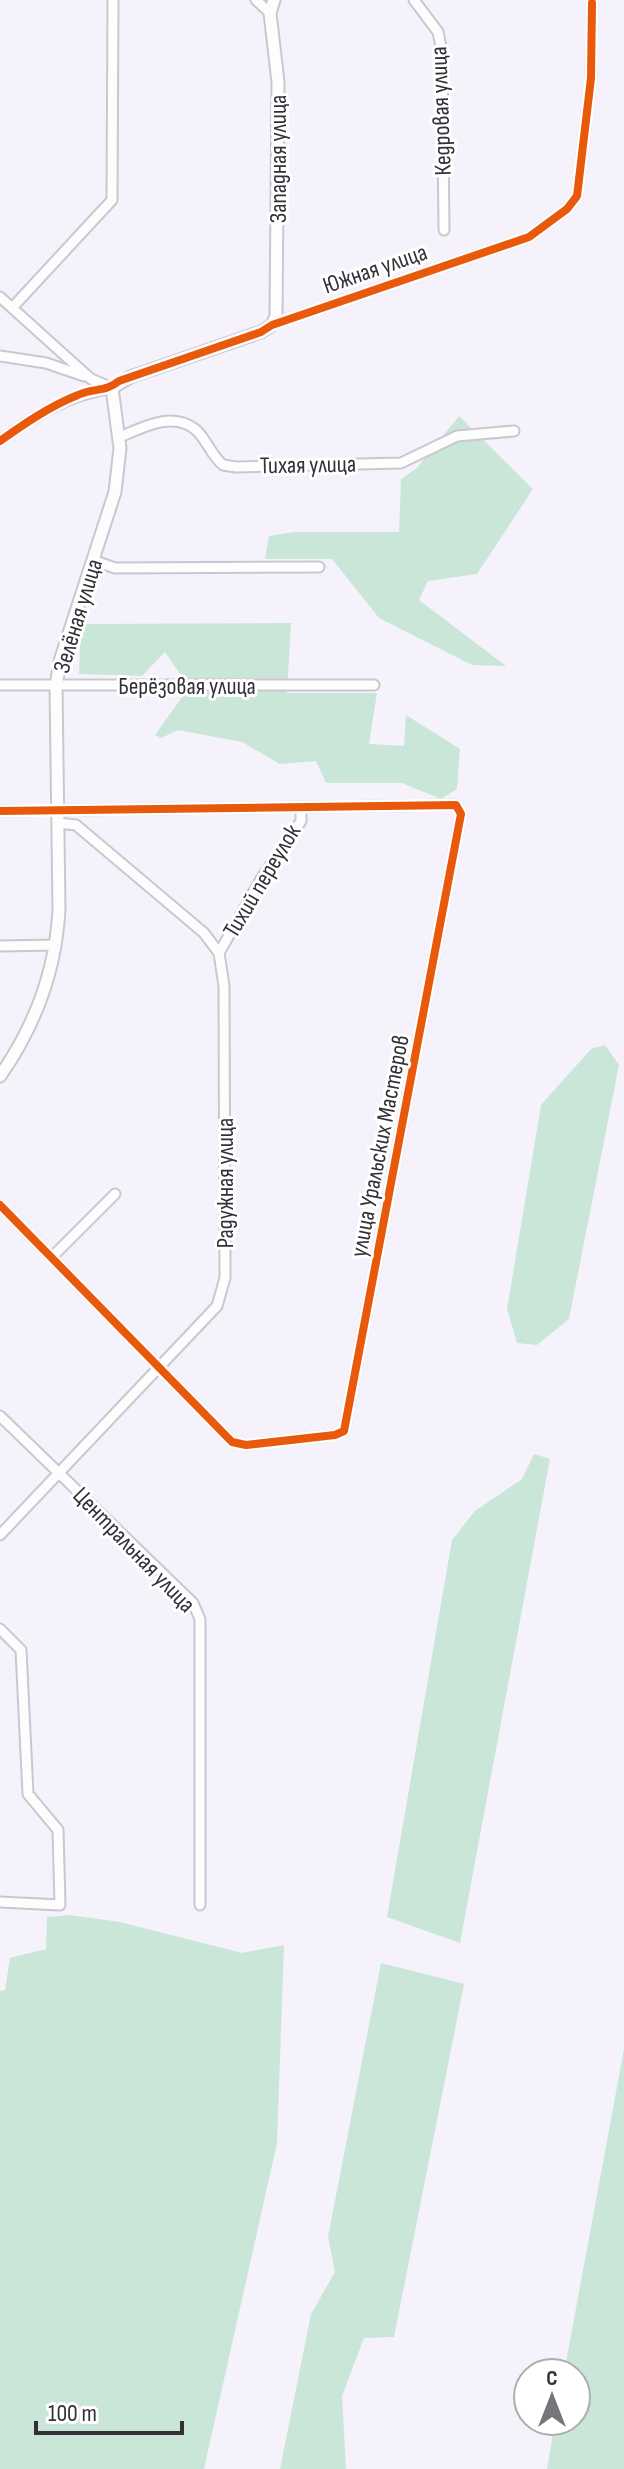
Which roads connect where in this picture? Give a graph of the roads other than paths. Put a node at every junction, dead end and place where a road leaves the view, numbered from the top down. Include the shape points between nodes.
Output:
1 (113, 0) edge
2 (256, 0) edge
3 (274, 0) edge
4 (414, 0) edge
5 (592, 3) dead end
6 (270, 13) junction
7 (444, 230) dead end
8 (0, 297) edge
9 (12, 308) junction
10 (272, 325) junction
11 (0, 356) edge
12 (91, 379) junction
13 (112, 388) junction
14 (514, 431) dead end
15 (118, 438) junction
16 (0, 441) edge
17 (95, 561) junction
18 (319, 567) dead end
19 (0, 685) edge
20 (374, 685) dead end
21 (56, 686) junction
22 (301, 808) junction
23 (58, 809) junction
24 (0, 811) edge
25 (58, 823) junction
26 (56, 945) junction
27 (0, 946) edge
28 (219, 953) junction
29 (0, 1076) edge
30 (115, 1194) dead end
31 (0, 1205) edge
32 (53, 1256) junction
33 (157, 1366) junction
34 (0, 1416) edge
35 (59, 1474) junction
36 (0, 1535) edge
37 (0, 1629) edge
38 (0, 1902) edge
39 (200, 1905) dead end

1 - 9 street via 112,200
2 - 6 street
3 - 6 street
4 - 7 street, Кедровая улица via 438,32 442,52
5 - 10 street, Южная улица via 591,78 577,196 567,209 529,237
6 - 10 street, Западная улица via 278,82 277,305
8 - 9 street
9 - 12 street
10 - 13 street, Южная улица
11 - 12 street via 46,363
12 - 13 street
13 - 15 street, Зелёная улица
13 - 16 street, Южная улица via 80,393
14 - 15 street, Тихая улица via 457,436 401,463 236,467 213,457 197,431 184,423 169,420
15 - 17 street, Зелёная улица via 115,492
17 - 18 street via 115,568
17 - 21 street, Зелёная улица
19 - 21 street, Берёзовая улица
20 - 21 street, Берёзовая улица
21 - 23 street, Зелёная улица
22 - 23 street
22 - 28 street, Тихий переулок via 301,821
22 - 33 street, улица Уральских Мастеров via 456,805 461,814 348,1422 335,1435 232,1442
23 - 24 street
23 - 25 street, Зелёная улица
25 - 26 street, Зелёная улица
25 - 28 street via 76,825 204,933
26 - 27 street
26 - 29 street, Зелёная улица via 39,1007
28 - 33 street, Радужная улица via 224,986 225,1278 217,1306
30 - 32 street
31 - 32 street
32 - 33 street
33 - 35 street, Радужная улица
34 - 35 street, Центральная улица
35 - 36 street, Радужная улица
35 - 39 street, Центральная улица via 193,1603 200,1619
37 - 38 street via 21,1650 28,1794 58,1830 60,1905

